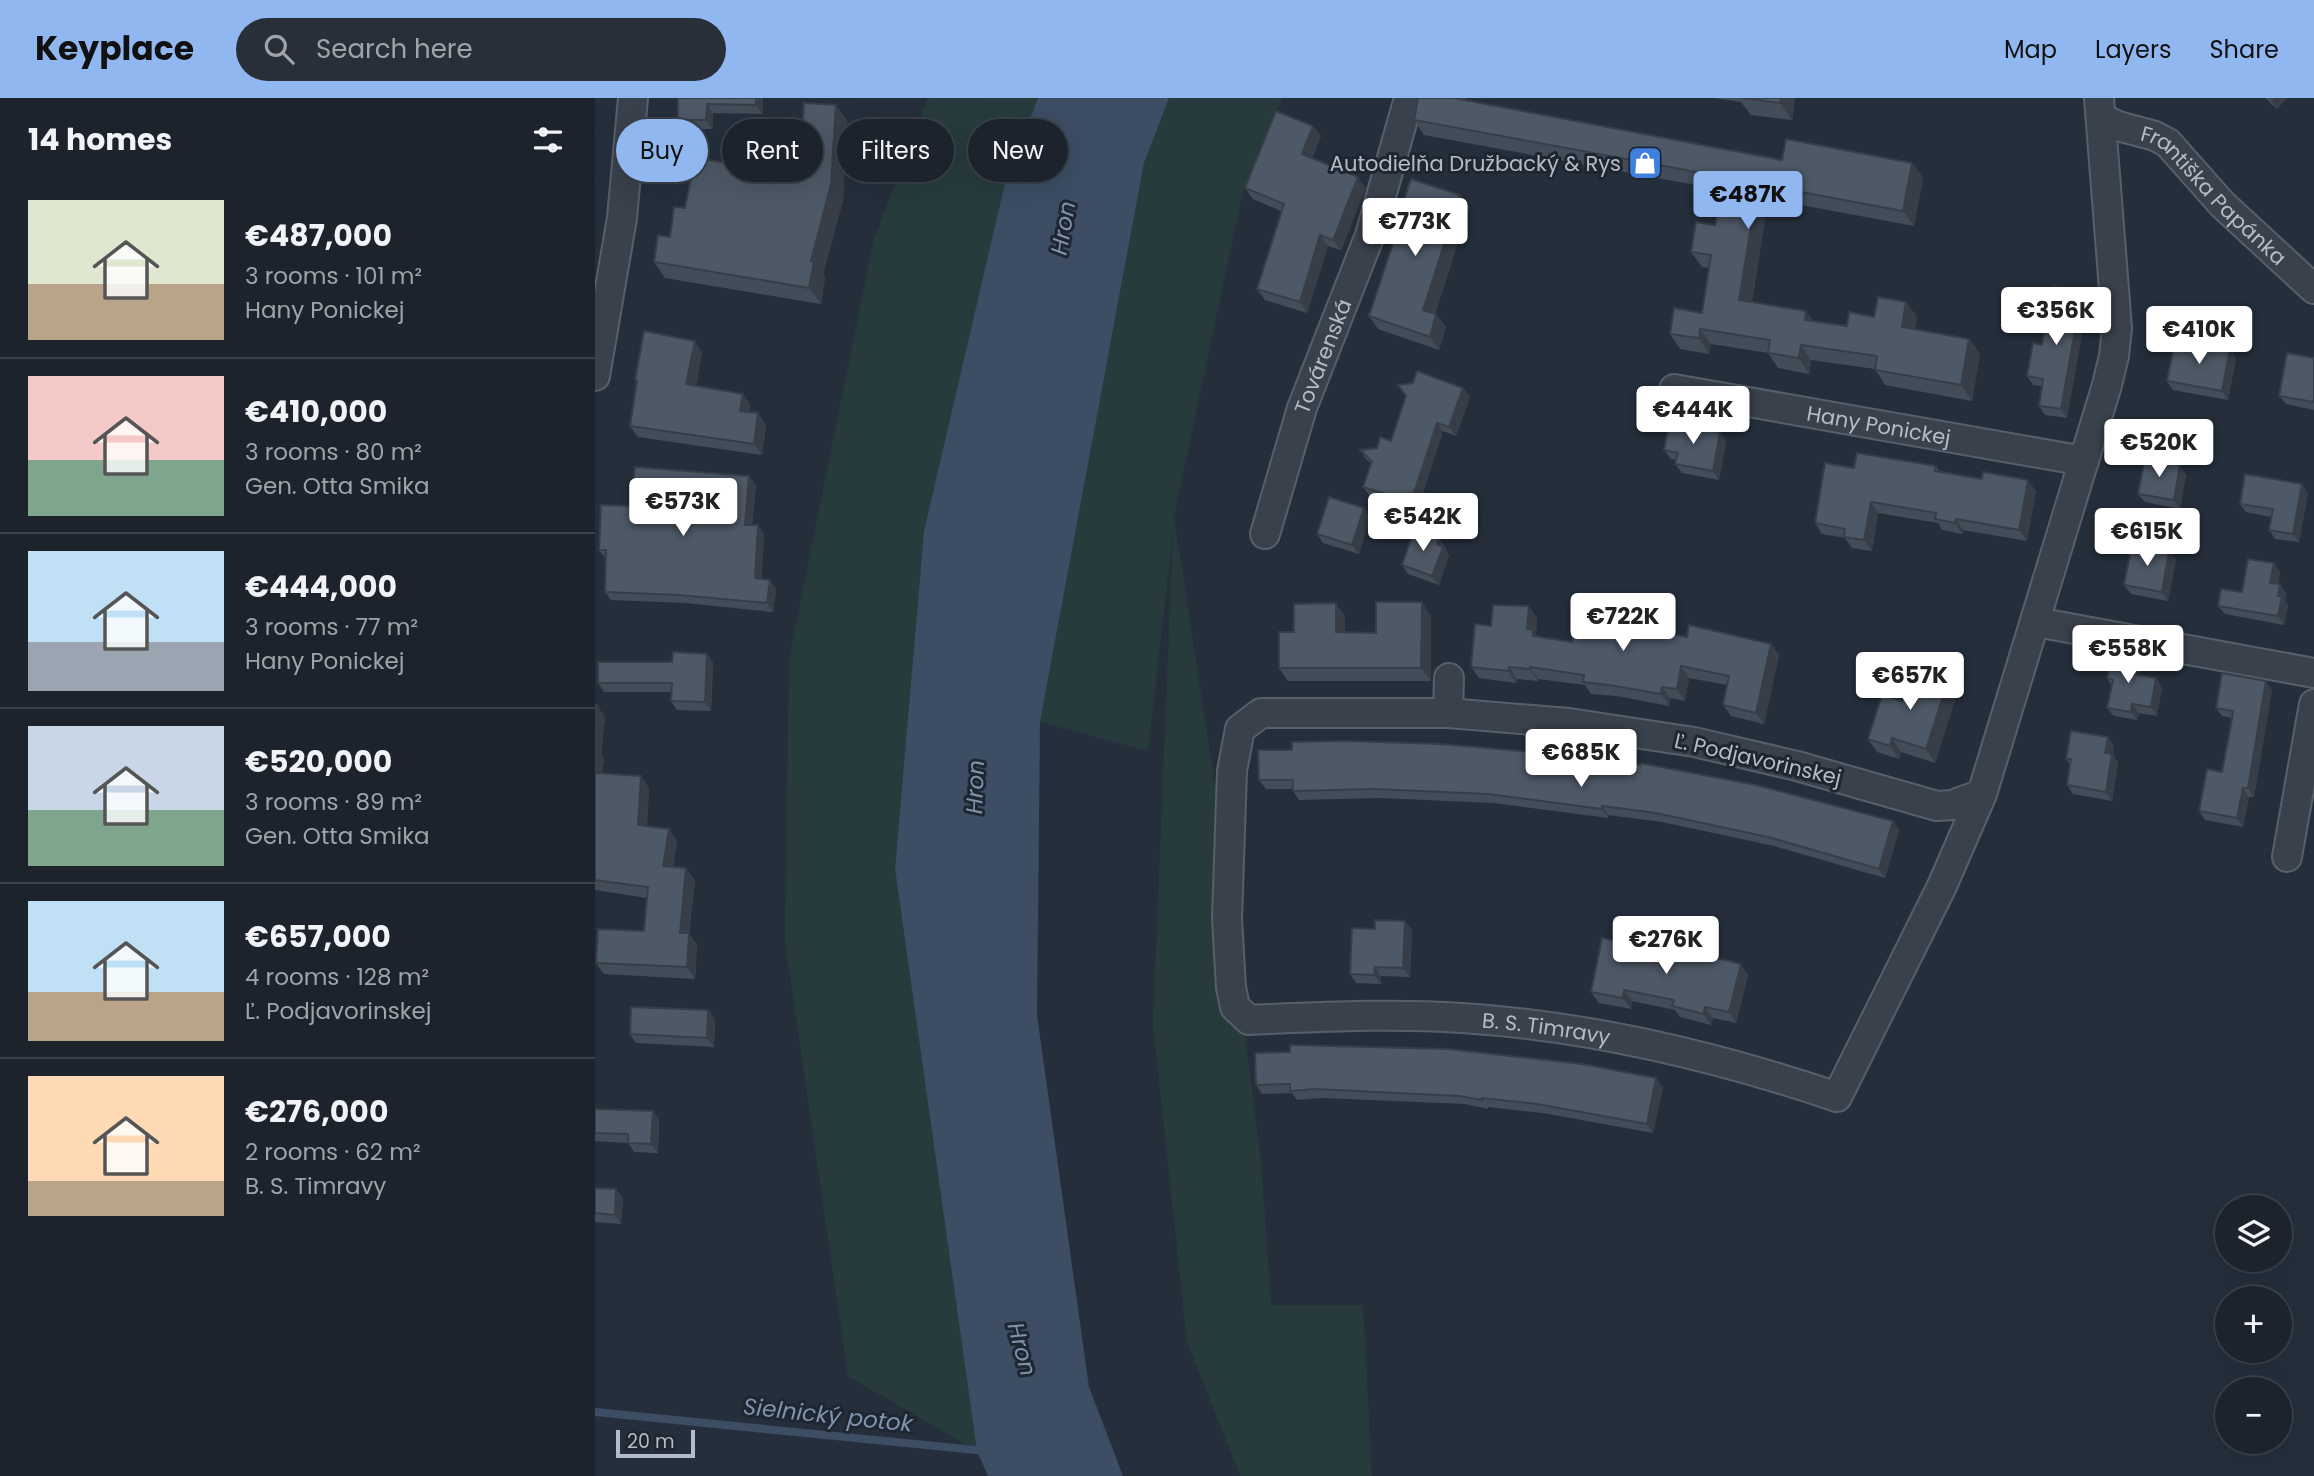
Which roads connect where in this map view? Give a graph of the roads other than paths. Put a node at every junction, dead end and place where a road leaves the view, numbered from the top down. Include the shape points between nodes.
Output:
1 (633, 98) edge
2 (1409, 98) edge
3 (2100, 108) edge
4 (2314, 289) edge
5 (595, 376) edge
6 (1674, 389) dead end
7 (2084, 461) junction
8 (1265, 534) dead end
9 (2036, 622) junction
10 (2314, 673) edge
11 (1449, 678) dead end
12 (2314, 704) edge
13 (1448, 713) junction
14 (1982, 794) junction
15 (2287, 857) dead end
16 (1248, 1020) joint

1 - 5 street via 621,230
2 - 8 street, Továrenská via 1370,235 1303,408
3 - 4 street, Františka Papánka via 2118,126 2168,144 2222,204
3 - 7 street via 2117,328 2108,385
6 - 7 street, Hany Ponickej
7 - 9 street
9 - 10 street
9 - 14 street
11 - 13 street
12 - 15 street
13 - 14 street, Ľ. Podjavorinskej via 1569,723 1694,742 1937,806
13 - 16 street, Ľ. Podjavorinskej via 1261,713 1240,729 1232,771 1227,919 1235,1007
14 - 16 street, B. S. Timravy via 1942,886 1837,1097 1696,1055 1557,1029 1463,1018

